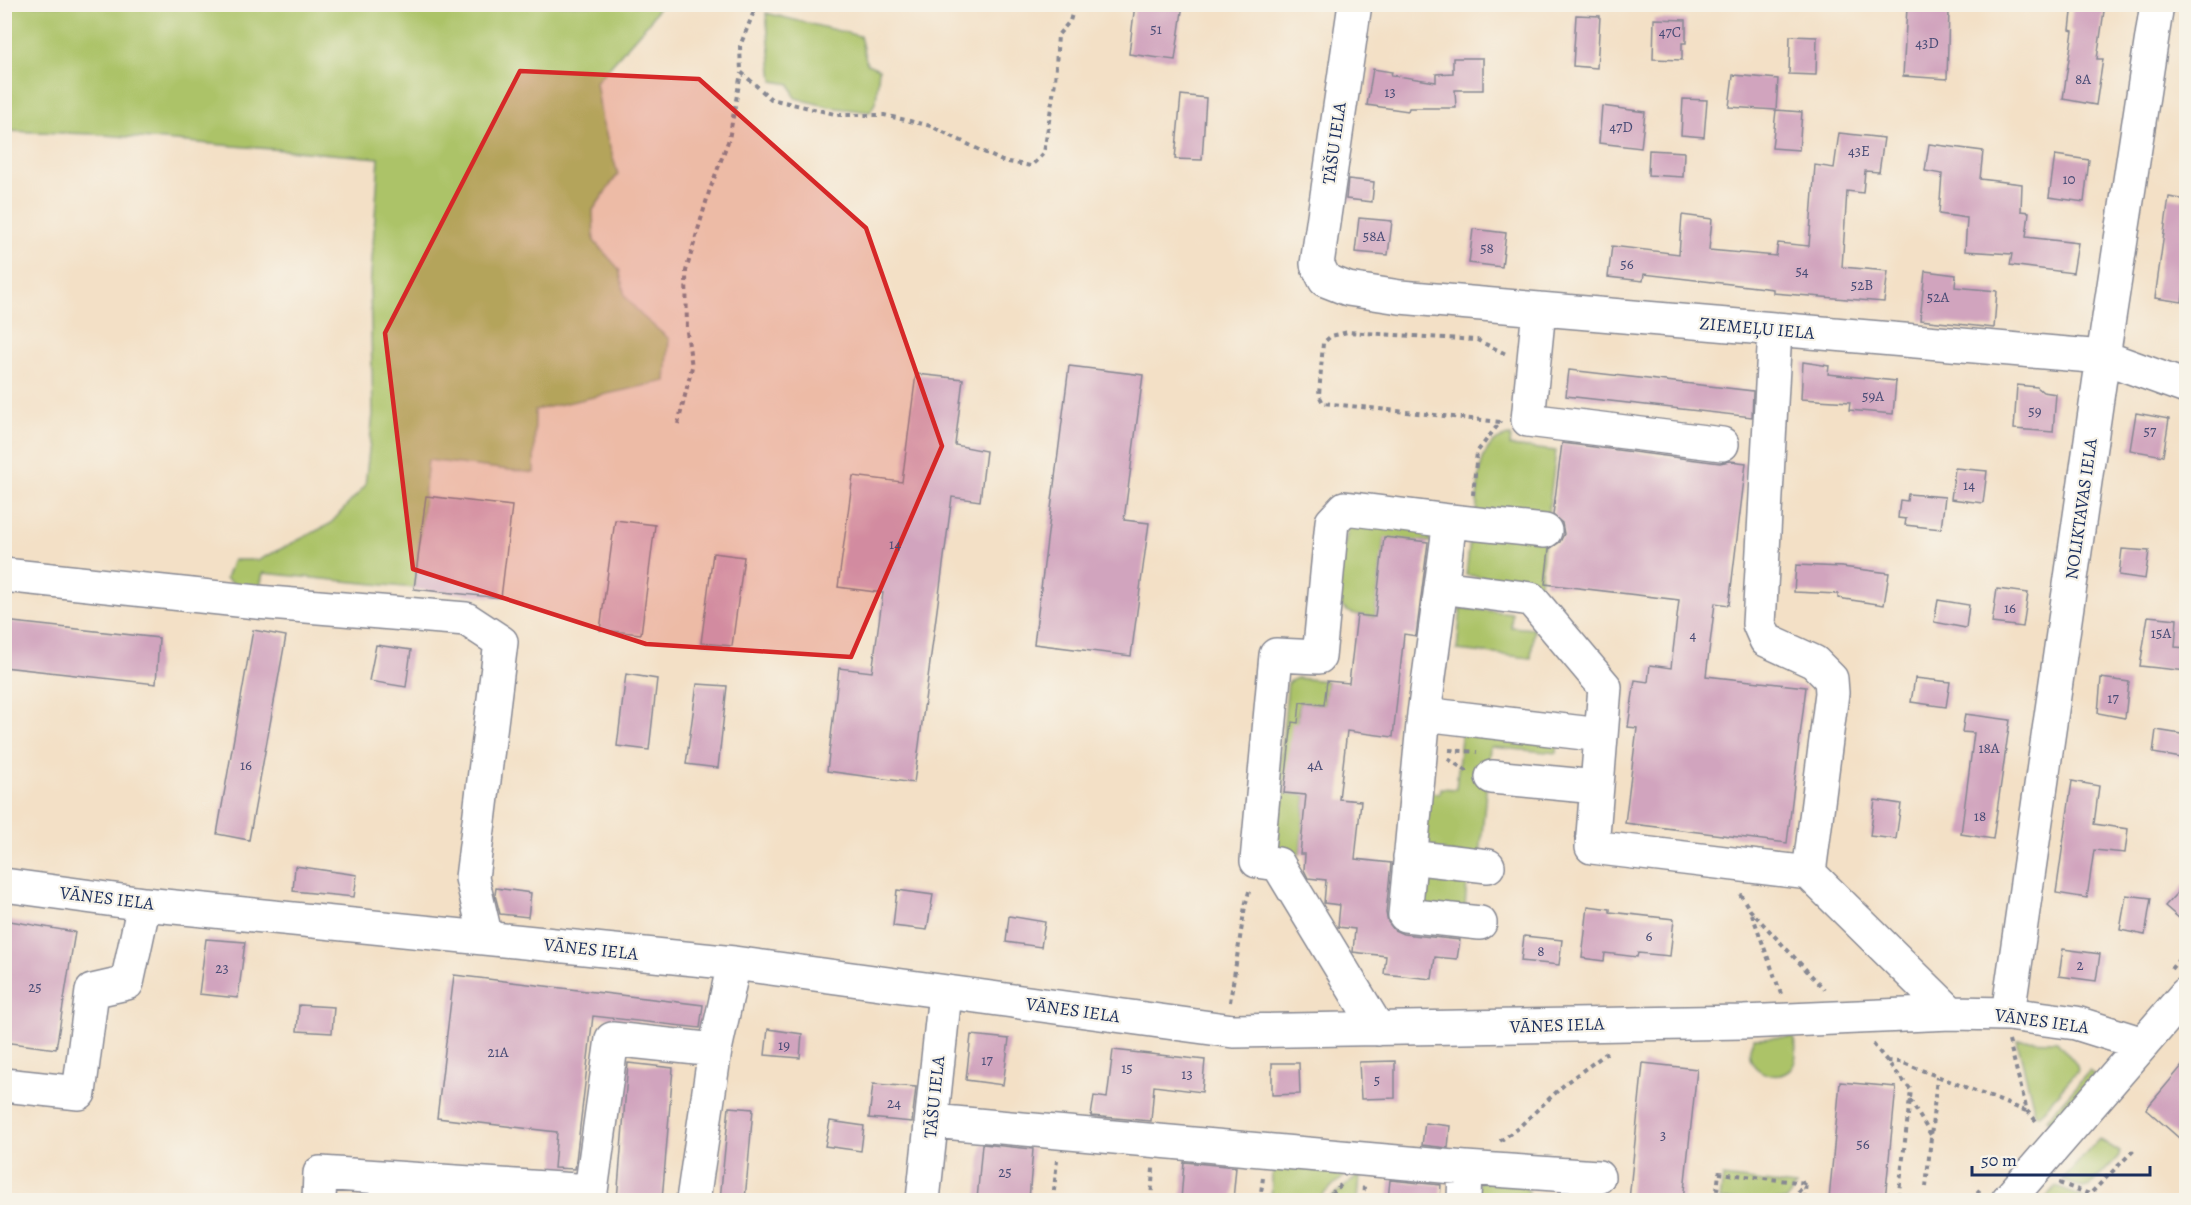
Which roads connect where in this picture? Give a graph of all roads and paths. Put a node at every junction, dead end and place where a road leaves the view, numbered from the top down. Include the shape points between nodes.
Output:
1 (757, 4) edge
2 (1355, 4) edge
3 (2157, 4) edge
4 (1074, 7) dead end
5 (741, 72) junction
6 (1325, 280) joint
7 (1524, 308) junction
8 (1775, 330) junction
9 (1506, 354) junction
10 (2103, 357) junction
11 (1505, 365) dead end
12 (2187, 387) edge
13 (1502, 411) dead end
14 (1501, 422) junction
15 (678, 424) dead end
16 (1722, 444) dead end
17 (1460, 522) junction
18 (1545, 531) dead end
19 (4, 575) edge
20 (1441, 587) junction
21 (1424, 714) junction
22 (1601, 735) junction
23 (1425, 748) junction
24 (1492, 777) junction
25 (1596, 787) junction
26 (1410, 857) junction
27 (1257, 861) junction
28 (1488, 866) dead end
29 (1809, 873) junction
30 (4, 885) edge
31 (144, 904) junction
32 (1750, 910) dead end
33 (1480, 923) dead end
34 (486, 938) junction
35 (734, 963) junction
36 (945, 993) junction
37 (2187, 994) edge
38 (1951, 1013) junction
39 (2008, 1014) junction
40 (1790, 1020) junction
41 (1378, 1029) junction
42 (1225, 1030) junction
43 (2143, 1044) junction
44 (1613, 1048) dead end
45 (715, 1050) junction
46 (1887, 1061) dead end
47 (1937, 1077) junction
48 (4, 1085) edge
49 (1910, 1100) dead end
50 (2027, 1111) dead end
51 (932, 1121) junction
52 (1059, 1132) junction
53 (1932, 1136) junction
54 (2136, 1148) dead end
55 (1465, 1168) junction
56 (1598, 1177) dead end
57 (2055, 1182) dead end
58 (1806, 1183) junction
59 (1926, 1187) dead end
60 (2090, 1194) junction
61 (319, 1200) edge
62 (693, 1200) edge
63 (923, 1200) edge
64 (1053, 1200) edge
65 (1464, 1200) edge
66 (1716, 1200) edge
67 (1792, 1200) edge
68 (1804, 1200) edge
69 (2008, 1200) edge
70 (2089, 1200) edge

1 - 5 path via 740,46
2 - 6 street, TĀŠU IELA via 1317,264
3 - 10 street, NOLIKTAVAS IELA
4 - 5 path via 1070,21 1058,34 1044,153 1031,166 1002,161 931,126 884,115 839,115 771,99
5 - 15 path via 729,139 686,271 692,367
6 - 7 street, ZIEMEĻU IELA via 1348,289 1400,297
7 - 8 street, ZIEMEĻU IELA
7 - 9 path
7 - 16 street via 1528,420
8 - 10 street, ZIEMEĻU IELA
8 - 29 street via 1759,624 1766,640 1814,662 1831,679
9 - 11 path
9 - 14 path via 1477,340 1348,332 1331,336 1323,343 1319,395 1323,403
10 - 12 street, ZIEMEĻU IELA
10 - 39 street, NOLIKTAVAS IELA
13 - 14 path
14 - 17 path via 1477,452
17 - 18 street
17 - 20 street
17 - 27 street via 1345,508 1332,522 1319,657 1276,655
19 - 34 street via 258,603 466,619 501,642 472,878
20 - 21 street
20 - 22 street via 1531,599 1605,687
21 - 22 street
21 - 23 street
22 - 25 street
23 - 24 path via 1491,785
23 - 24 path via 1494,753
23 - 26 street
24 - 25 street
25 - 29 street via 1592,847
26 - 28 street
26 - 33 street via 1405,915
27 - 41 street via 1278,864
27 - 42 path via 1245,906
29 - 38 street
30 - 31 street, VĀNES IELA
31 - 34 street, VĀNES IELA
31 - 48 street via 127,983 92,991 79,1093
32 - 40 path
34 - 35 street, VĀNES IELA
35 - 36 street, VĀNES IELA
35 - 45 street
36 - 42 street, VĀNES IELA
36 - 51 street, TĀŠU IELA
37 - 43 street
38 - 39 street, VĀNES IELA
38 - 40 street, VĀNES IELA
39 - 43 street, VĀNES IELA via 2076,1023
40 - 41 street, VĀNES IELA
41 - 42 street, VĀNES IELA
43 - 69 street
44 - 55 path
45 - 61 street via 612,1039 591,1191 320,1173
45 - 62 street
46 - 47 path via 1901,1062
47 - 50 path
47 - 53 path
49 - 53 path
51 - 52 street
51 - 63 street, TĀŠU IELA
52 - 55 street
52 - 64 path
53 - 59 path
54 - 60 path
55 - 56 street
55 - 65 street
57 - 60 path
58 - 66 path via 1719,1173
58 - 67 path
58 - 68 path
60 - 70 path

